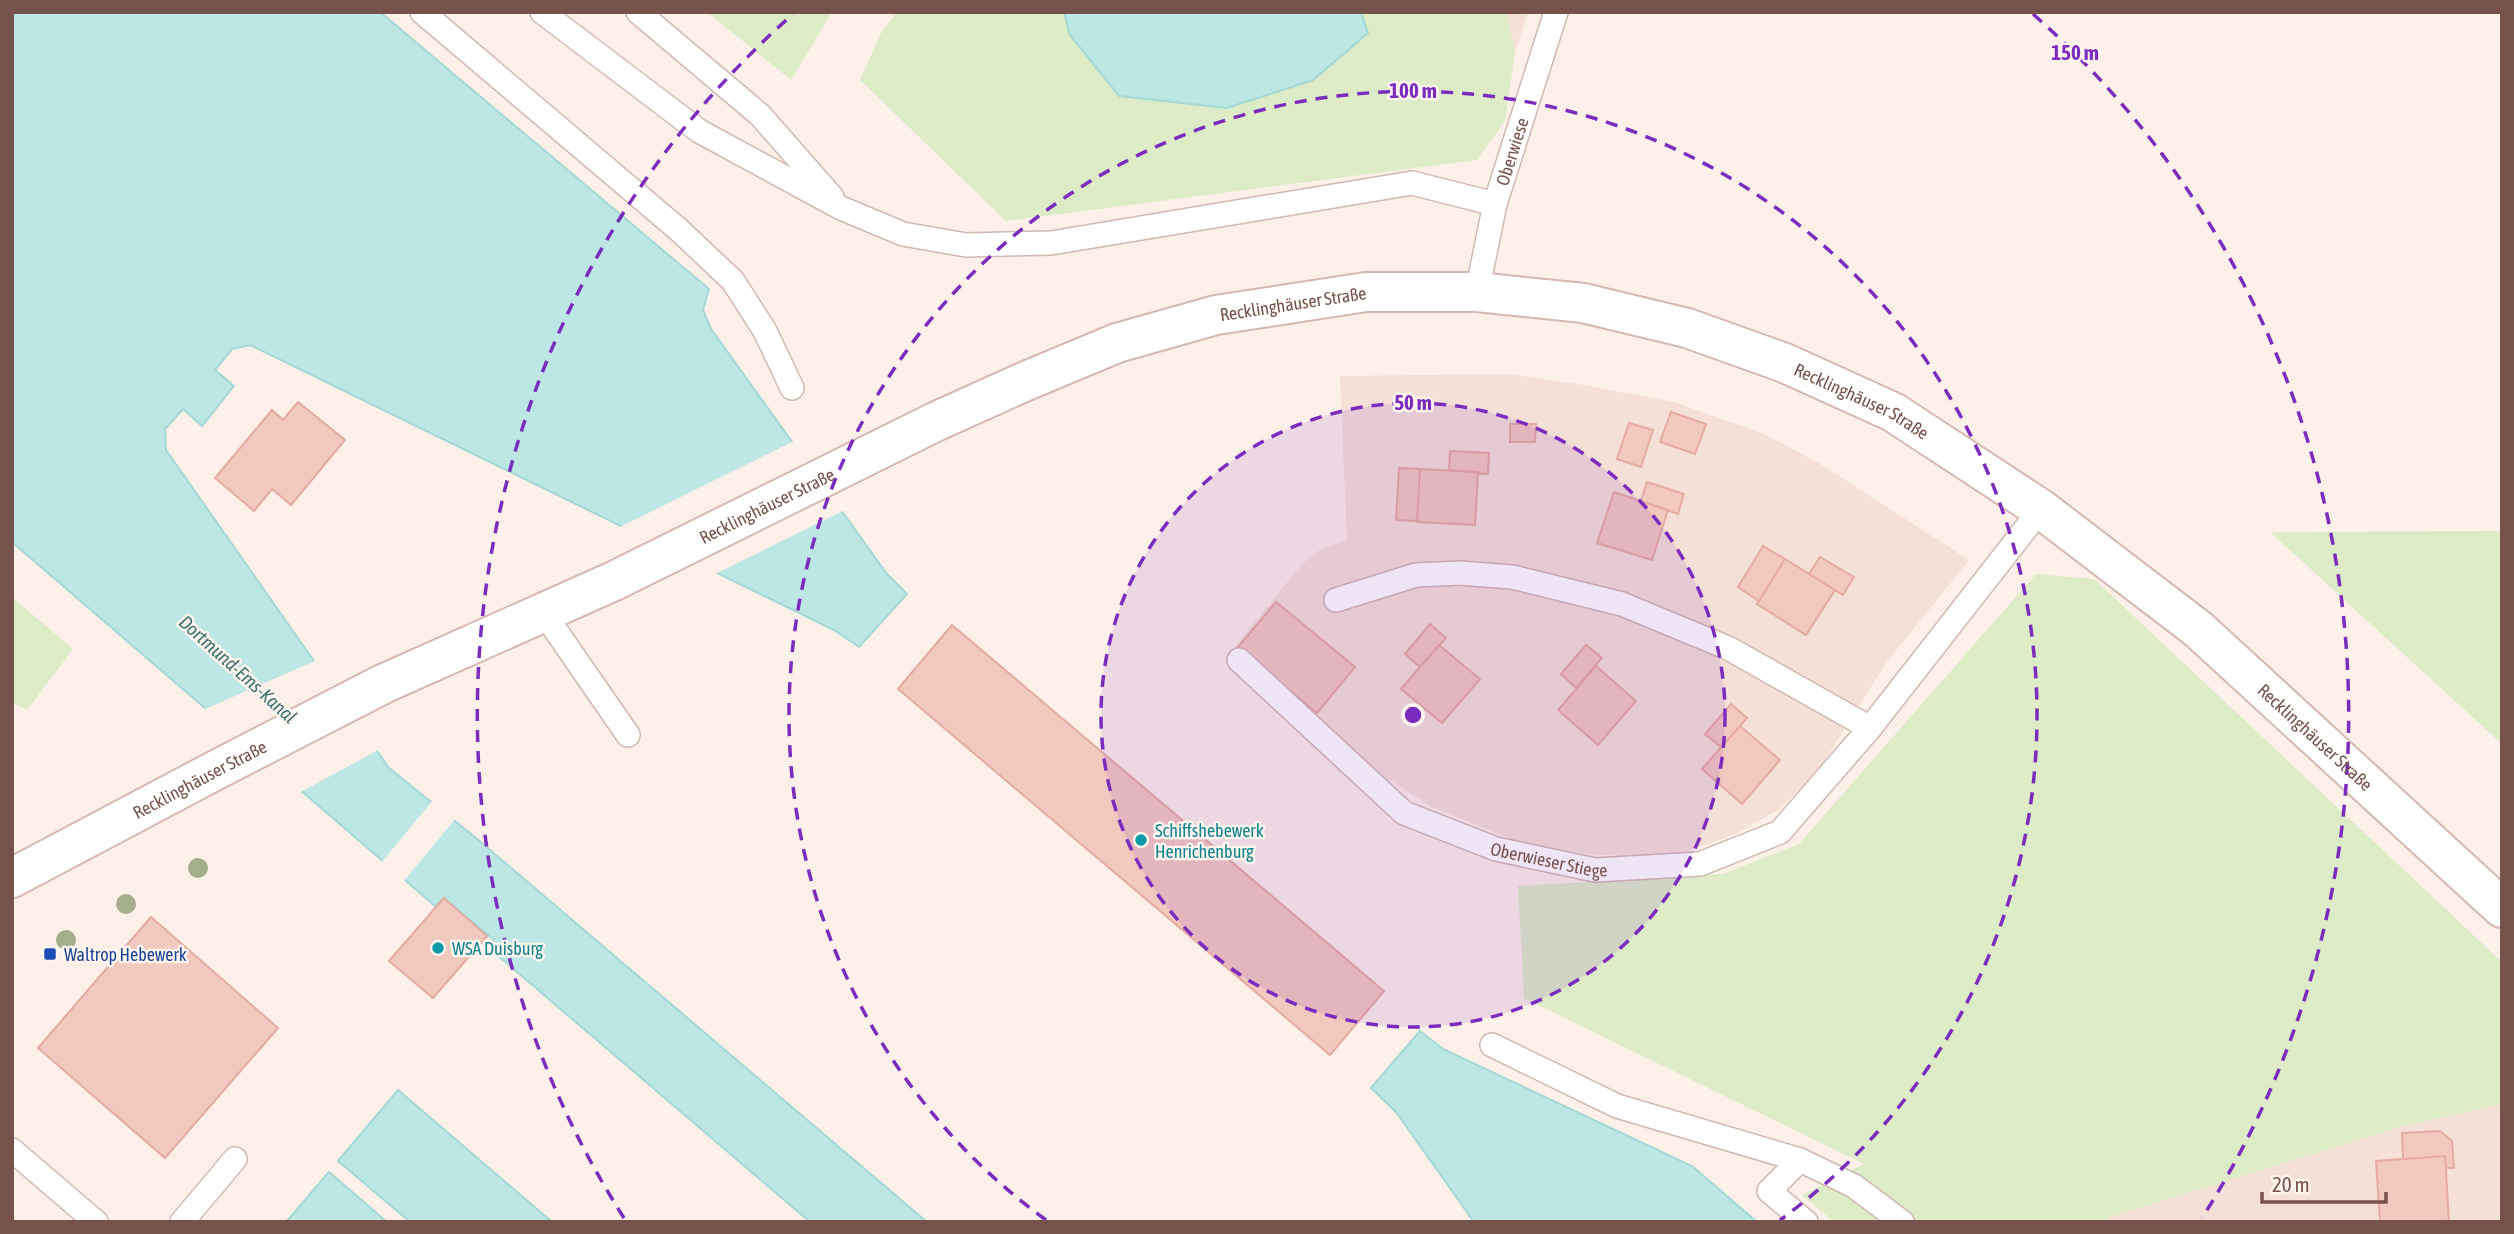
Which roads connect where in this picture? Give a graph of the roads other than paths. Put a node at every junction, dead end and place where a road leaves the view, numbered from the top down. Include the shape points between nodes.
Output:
1 (422, 12) edge
2 (542, 12) edge
3 (638, 12) edge
4 (1556, 12) edge
5 (1495, 204) junction
6 (841, 208) junction
7 (1477, 292) junction
8 (792, 388) dead end
9 (2041, 509) junction
10 (1336, 600) dead end
11 (543, 612) junction
12 (1239, 660) dead end
13 (1870, 728) junction
14 (628, 735) dead end
15 (12, 878) edge
16 (2502, 908) edge
17 (1492, 1045) dead end
18 (12, 1150) edge
19 (235, 1159) dead end
20 (1800, 1160) junction
21 (96, 1222) edge
22 (182, 1222) edge
23 (1805, 1222) edge
24 (1902, 1222) edge

1 - 8 lane via 733,281 765,331
2 - 6 lane via 699,131
3 - 6 lane via 761,115
4 - 5 lane, Oberwiese
5 - 6 lane via 1412,183 1051,243 966,245 903,234
5 - 7 lane, Oberwiese
7 - 9 main road, Recklinghäuser Straße via 1583,303 1687,328 1785,363 1893,412
7 - 11 main road, Recklinghäuser Straße via 1366,292 1216,315 1117,343 1013,386
9 - 13 lane, Oberwieser Stiege
9 - 16 main road, Recklinghäuser Straße via 2198,629
10 - 13 lane via 1416,575 1512,577 1622,604 1728,648
11 - 14 lane
11 - 15 main road, Recklinghäuser Straße via 383,684
12 - 13 lane, Oberwieser Stiege via 1404,813 1496,849 1595,870 1700,864 1780,832
17 - 20 lane via 1618,1106
18 - 21 lane
19 - 22 lane
20 - 23 lane via 1769,1191
20 - 24 lane via 1854,1186

